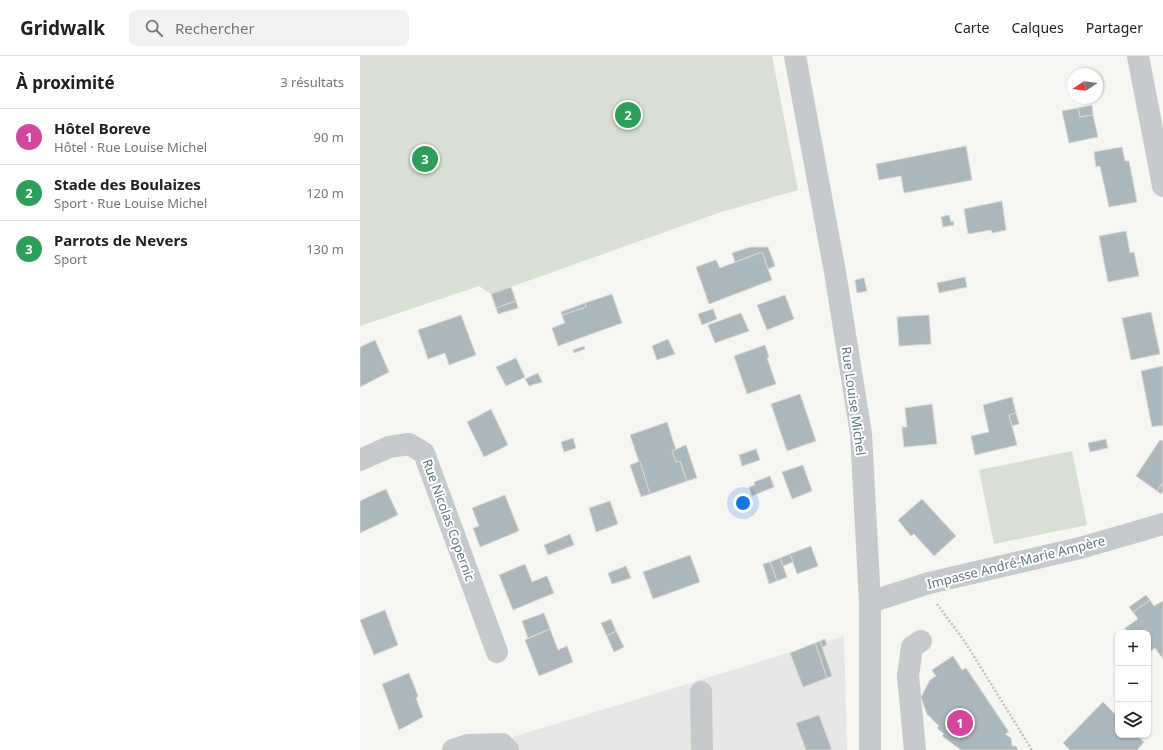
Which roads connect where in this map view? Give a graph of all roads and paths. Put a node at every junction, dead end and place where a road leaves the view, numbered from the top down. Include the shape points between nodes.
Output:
1 (795, 56) edge
2 (1138, 56) edge
3 (1163, 186) edge
4 (360, 460) edge
5 (1163, 524) edge
6 (929, 584) junction
7 (870, 602) junction
8 (921, 641) dead end
9 (497, 652) dead end
10 (701, 692) dead end
11 (454, 750) edge
12 (508, 750) edge
13 (702, 750) edge
14 (870, 750) edge
15 (915, 750) edge
16 (1032, 750) edge

1 - 7 street, Rue Louise Michel via 835,272 861,434
2 - 3 street
4 - 9 street, Rue Nicolas Copernic via 389,447 408,444 424,453
5 - 6 street, Impasse André-Marie Ampère via 1080,548
6 - 7 street, Impasse André-Marie Ampère
6 - 16 path via 934,601 965,642
7 - 14 street, Rue Louise Michel
8 - 15 street via 912,647 908,676
10 - 13 street
11 - 12 street via 468,745 502,744

